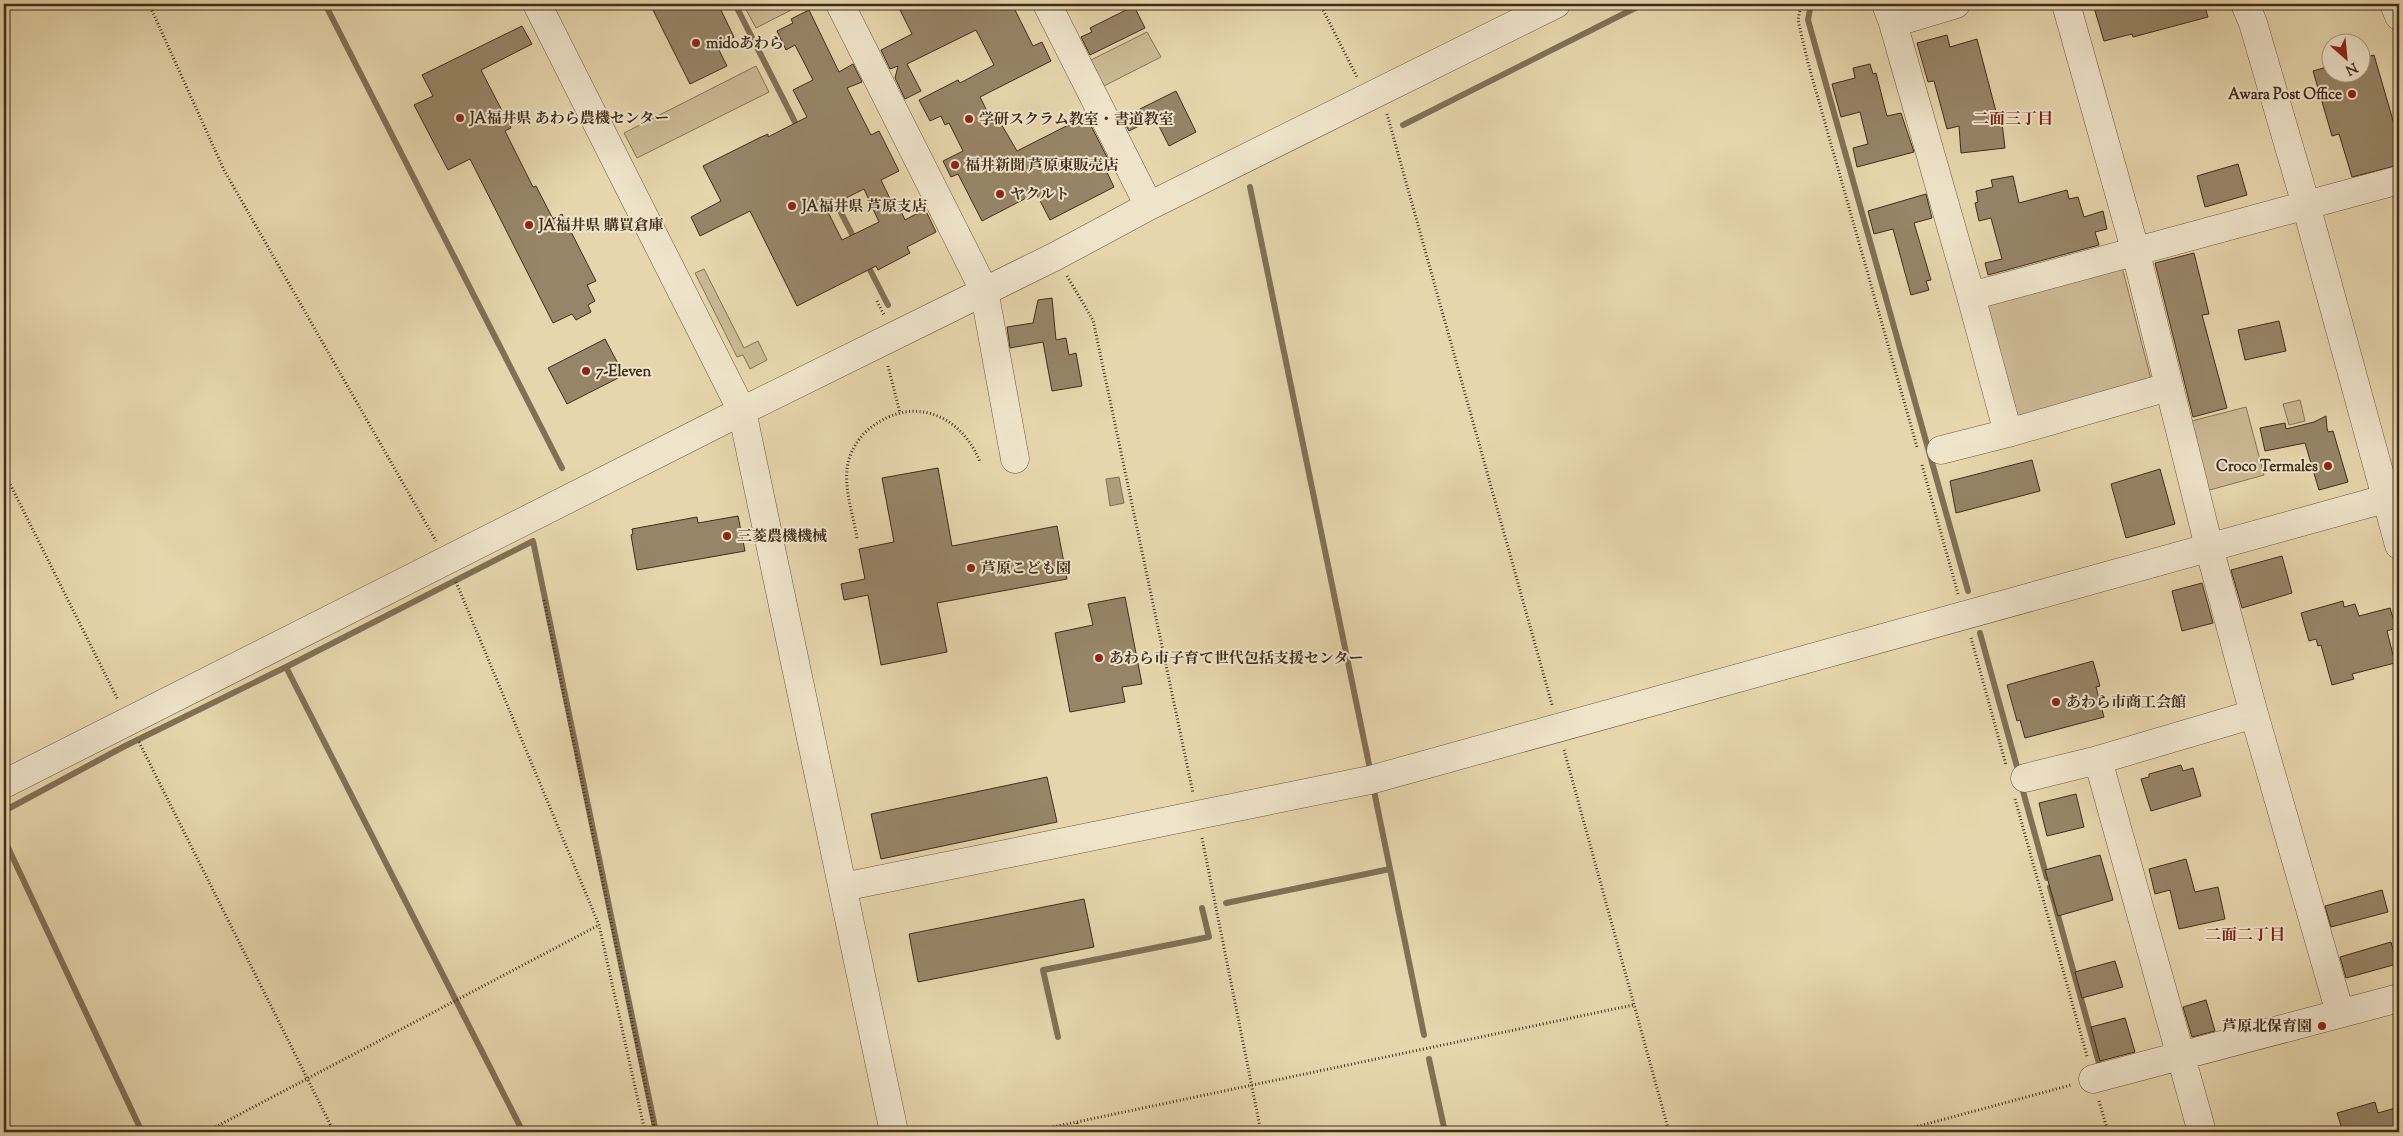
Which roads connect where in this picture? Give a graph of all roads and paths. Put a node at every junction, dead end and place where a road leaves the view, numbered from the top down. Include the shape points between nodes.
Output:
1 (149, 4) edge
2 (536, 4) edge
3 (840, 4) edge
4 (1047, 4) edge
5 (1320, 4) edge
6 (1556, 4) edge
7 (1801, 4) edge
8 (1956, 4) edge
9 (2066, 4) edge
10 (2245, 4) edge
11 (2394, 4) edge
12 (1889, 13) edge
13 (2399, 16) edge
14 (1374, 94) junction
15 (2399, 180) edge
16 (2306, 205) junction
17 (1149, 206) junction
18 (2136, 253) junction
19 (1056, 256) junction
20 (984, 290) junction
21 (1971, 296) junction
22 (876, 301) dead end
23 (883, 328) junction
24 (2168, 386) junction
25 (742, 411) junction
26 (900, 413) junction
27 (2008, 433) junction
28 (1927, 456) junction
29 (1015, 459) dead end
30 (980, 462) dead end
31 (4, 472) edge
32 (2393, 497) edge
33 (857, 538) dead end
34 (2399, 545) edge
35 (2209, 547) junction
36 (447, 559) junction
37 (544, 600) dead end
38 (1964, 616) junction
39 (2254, 714) junction
40 (129, 722) junction
41 (1559, 729) junction
42 (2098, 760) junction
43 (2015, 780) junction
44 (4, 784) edge
45 (1197, 815) junction
46 (843, 887) junction
47 (599, 925) junction
48 (2399, 998) edge
49 (1633, 1005) junction
50 (2340, 1013) junction
51 (2181, 1055) junction
52 (2093, 1079) junction
53 (308, 1080) junction
54 (1251, 1086) junction
55 (1077, 1123) junction
56 (206, 1132) edge
57 (334, 1132) edge
58 (645, 1132) edge
59 (655, 1132) edge
60 (894, 1132) edge
61 (1029, 1132) edge
62 (1079, 1132) edge
63 (1261, 1132) edge
64 (1670, 1132) edge
65 (1897, 1132) edge
66 (2108, 1132) edge
67 (2202, 1132) edge

1 - 36 path via 224,170
2 - 25 street
3 - 20 street
4 - 17 street
5 - 14 path
6 - 14 street
7 - 28 path via 1798,20 1808,63
8 - 12 street
9 - 18 street
10 - 16 street via 2254,24
11 - 13 street
12 - 21 street
14 - 17 street
14 - 41 path
15 - 16 street
16 - 18 street
16 - 32 street
17 - 19 street
18 - 21 street
18 - 24 street
19 - 20 street
19 - 45 path via 1093,320
20 - 23 street
20 - 29 street
21 - 27 street
22 - 23 path
23 - 25 street
23 - 26 path
24 - 27 street
24 - 35 street
25 - 36 street
25 - 46 street
26 - 30 path via 930,413 950,422 967,436
26 - 33 path via 882,419 867,430 848,461 846,480
27 - 28 street
28 - 38 path
31 - 40 path
32 - 34 street
32 - 35 street
35 - 38 street
35 - 39 street
36 - 40 street
36 - 47 path
37 - 59 path
38 - 41 street
38 - 43 path
39 - 42 street
39 - 50 street
40 - 44 street
40 - 53 path
41 - 45 street via 1370,780
41 - 49 path
42 - 43 street
42 - 51 street
43 - 52 path
45 - 46 street
45 - 54 path
46 - 60 street
47 - 53 path
47 - 58 path
48 - 50 street
49 - 54 path
49 - 64 path
50 - 51 street
51 - 52 street
51 - 67 street
52 - 65 path
52 - 66 path
53 - 56 path
53 - 57 path
54 - 55 path
54 - 63 path
55 - 61 path
55 - 62 path

